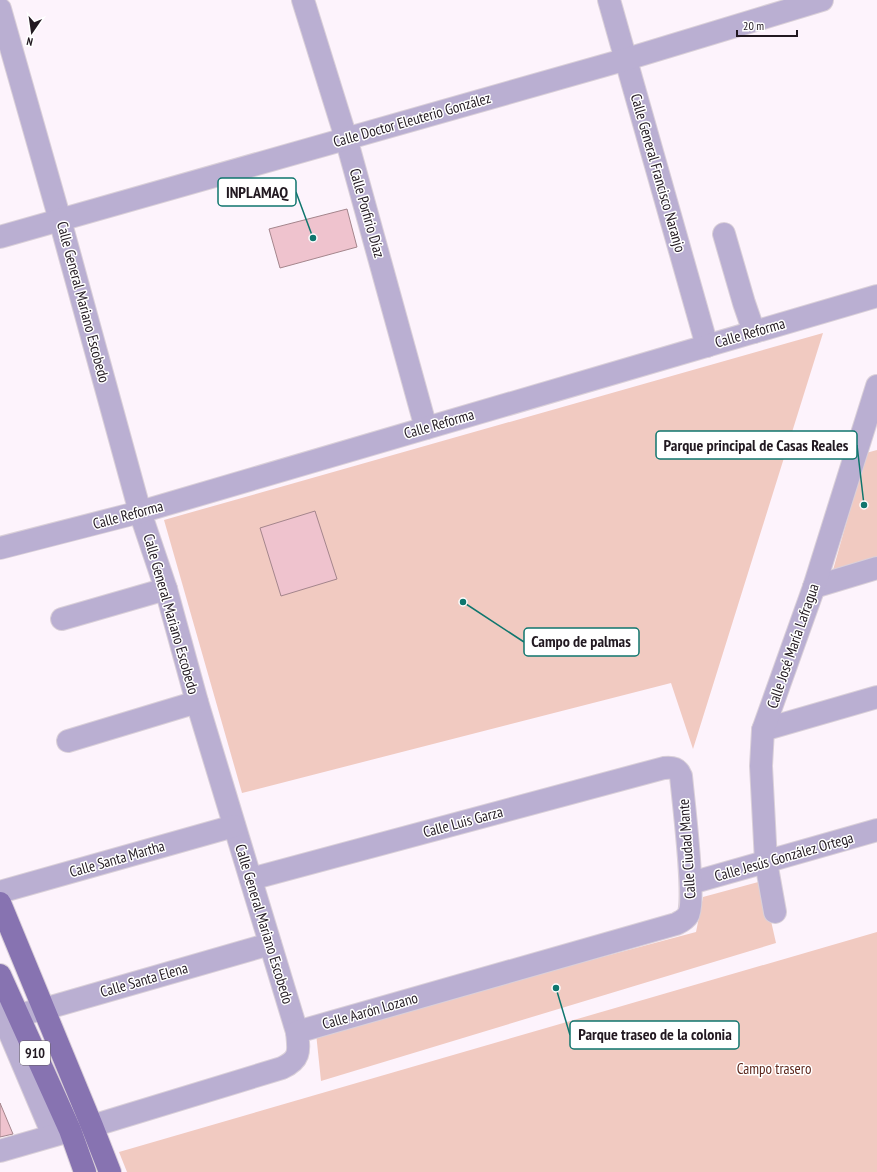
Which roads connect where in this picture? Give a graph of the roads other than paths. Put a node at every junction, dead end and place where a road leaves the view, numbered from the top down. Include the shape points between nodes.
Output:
1 (303, 0) edge
2 (609, 0) edge
3 (822, 0) edge
4 (0, 9) edge
5 (626, 59) junction
6 (346, 138) junction
7 (60, 220) junction
8 (724, 234) dead end
9 (0, 237) edge
10 (877, 296) edge
11 (754, 332) junction
12 (707, 346) junction
13 (877, 386) edge
14 (426, 428) junction
15 (867, 444) edge
16 (140, 512) junction
17 (0, 548) edge
18 (877, 568) edge
19 (814, 587) junction
20 (166, 589) junction
21 (62, 619) dead end
22 (877, 697) edge
23 (197, 702) junction
24 (764, 730) junction
25 (68, 741) dead end
26 (676, 769) joint
27 (234, 826) junction
28 (877, 830) edge
29 (766, 862) junction
30 (251, 879) junction
31 (690, 883) junction
32 (0, 892) edge
33 (0, 903) edge
34 (776, 912) dead end
35 (676, 924) joint
36 (270, 944) junction
37 (0, 975) edge
38 (44, 1009) junction
39 (5, 1016) edge
40 (297, 1032) junction
41 (92, 1126) junction
42 (61, 1133) junction
43 (0, 1151) edge
44 (85, 1172) edge
45 (110, 1172) edge

1 - 6 street, Calle Porfirio Díaz
2 - 5 street, Calle General Francisco Naranjo
3 - 5 street, Calle Doctor Eleuterio González
4 - 7 street, Calle General Mariano Escobedo
5 - 6 street, Calle Doctor Eleuterio González
5 - 12 street, Calle General Francisco Naranjo
6 - 7 street, Calle Doctor Eleuterio González
6 - 14 street, Calle Porfirio Díaz
7 - 9 street, Calle Doctor Eleuterio González
7 - 16 street, Calle General Mariano Escobedo
8 - 11 street
10 - 11 street, Calle Reforma
11 - 12 street, Calle Reforma
12 - 14 street, Calle Reforma
13 - 15 street, Calle José María Lafragua
14 - 16 street, Calle Reforma
15 - 19 street, Calle José María Lafragua
16 - 17 street, Calle Reforma
16 - 20 street, Calle General Mariano Escobedo
18 - 19 street
19 - 24 street, Calle José María Lafragua
20 - 21 street
20 - 23 street, Calle General Mariano Escobedo
22 - 24 street
23 - 25 street
23 - 27 street, Calle General Mariano Escobedo
24 - 29 street, Calle José María Lafragua via 761,766
26 - 30 street, Calle Luis Garza via 664,768
26 - 31 street, Calle Ciudad Mante via 681,776
27 - 30 street, Calle General Mariano Escobedo
27 - 32 street, Calle Santa Martha
28 - 29 street, Calle Jesús González Ortega
29 - 31 street, Calle Jesús González Ortega
29 - 34 street, Calle José María Lafragua
30 - 36 street, Calle General Mariano Escobedo
31 - 35 street, Calle Ciudad Mante via 689,915
33 - 38 main road, 910
35 - 40 street, Calle Aarón Lozano
36 - 38 street, Calle Santa Elena
36 - 40 street, Calle General Mariano Escobedo
37 - 39 main road, 910
38 - 39 street, Calle Santa Elena
38 - 41 main road, 910
39 - 42 main road, 910
40 - 41 street via 297,1056 282,1068
41 - 45 main road, 910
42 - 43 street
42 - 44 main road, 910

